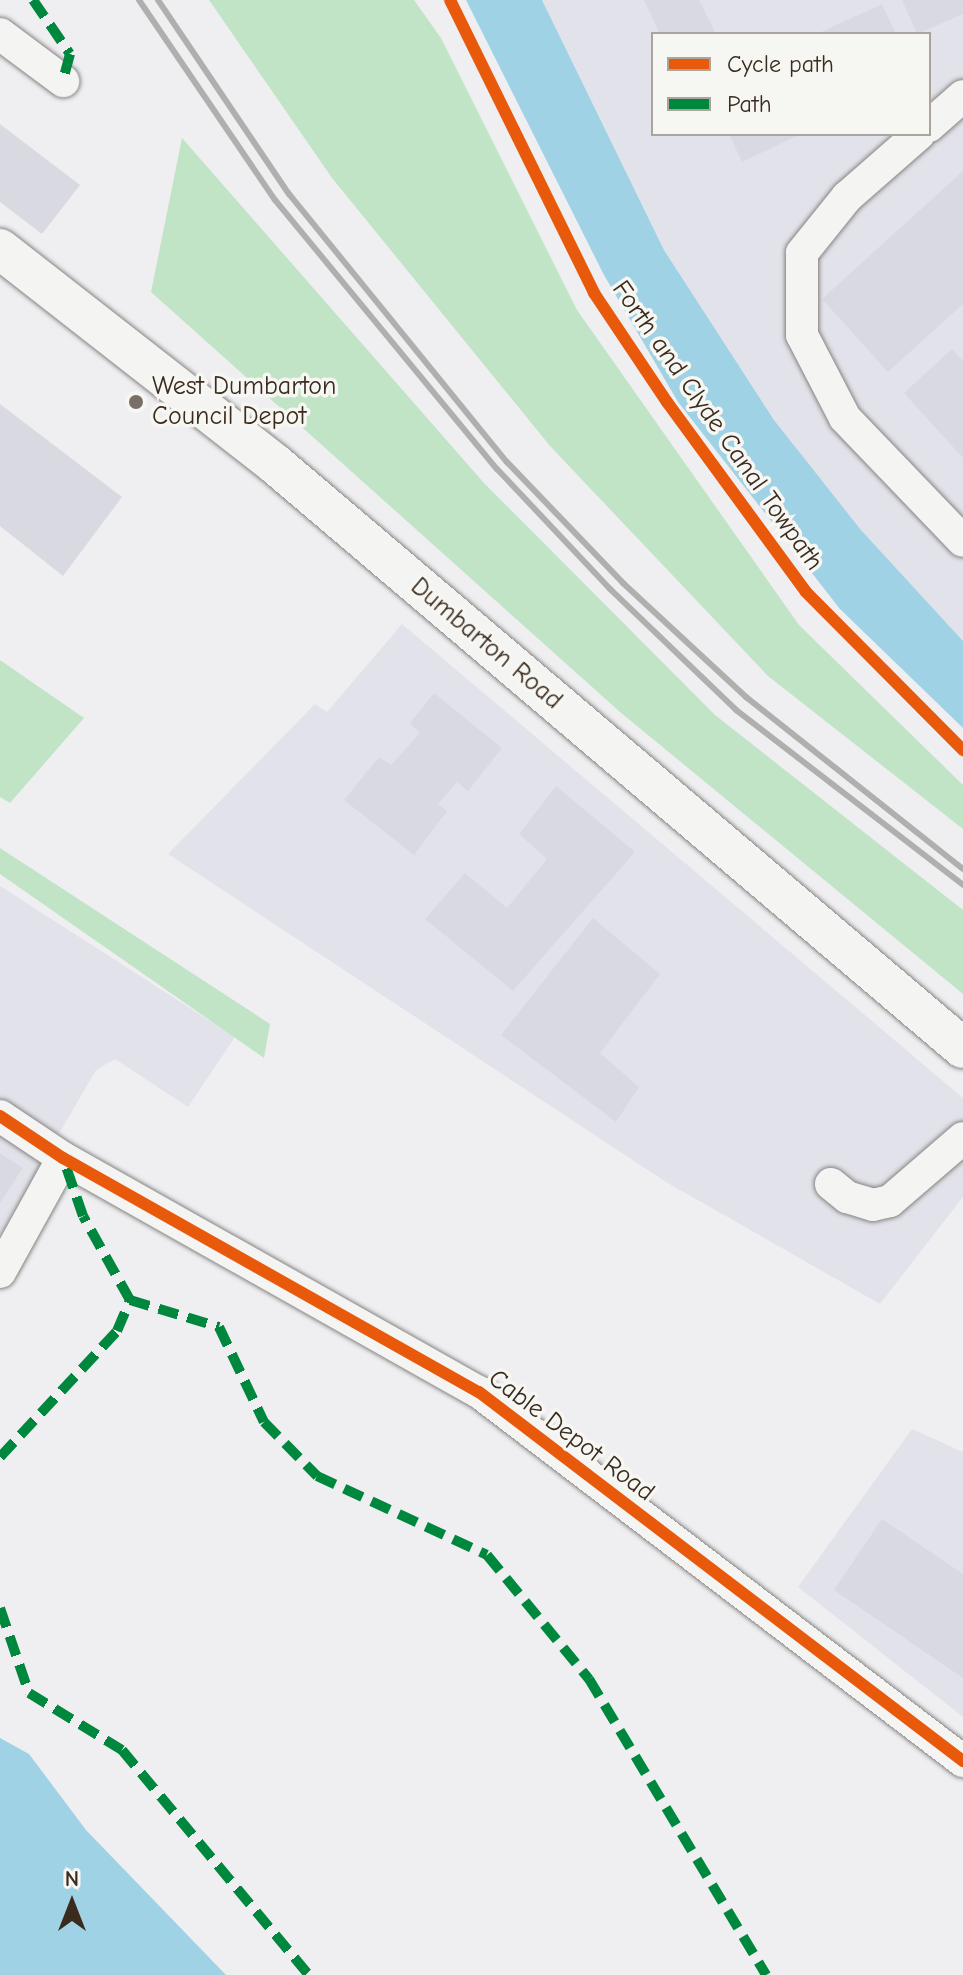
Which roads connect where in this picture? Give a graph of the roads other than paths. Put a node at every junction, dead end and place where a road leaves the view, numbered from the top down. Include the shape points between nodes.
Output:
1 (0, 34) edge
2 (63, 81) dead end
3 (963, 96) edge
4 (931, 124) edge
5 (917, 136) edge
6 (0, 249) edge
7 (963, 541) edge
8 (963, 1048) edge
9 (0, 1116) edge
10 (963, 1138) edge
11 (63, 1158) junction
12 (831, 1184) dead end
13 (0, 1272) edge
14 (963, 1761) edge

1 - 2 street
3 - 4 street
5 - 7 street via 847,197 802,253 802,335 845,418
6 - 8 main road, Dumbarton Road via 275,464
9 - 11 street, Cable Depot Road
10 - 12 street via 890,1201 873,1205 847,1197
11 - 13 street
11 - 14 street, Cable Depot Road via 479,1392

